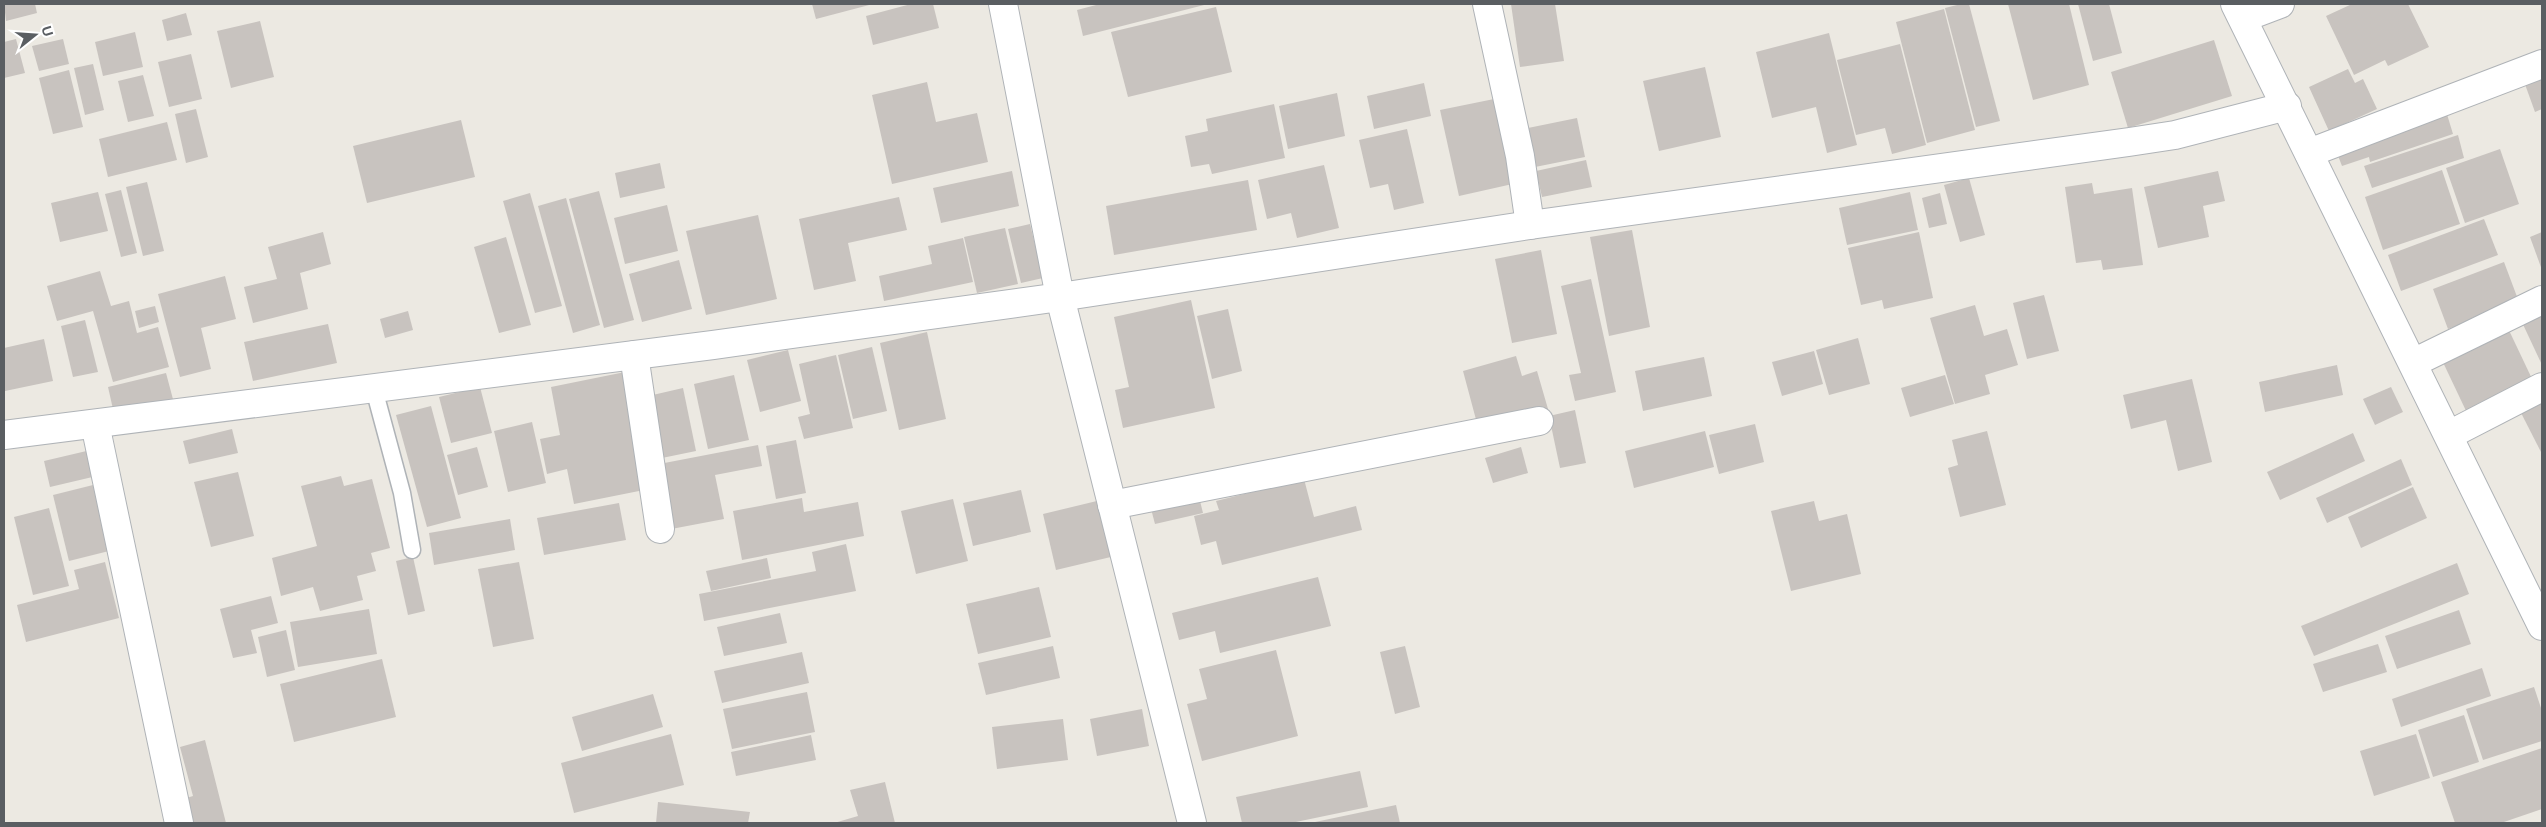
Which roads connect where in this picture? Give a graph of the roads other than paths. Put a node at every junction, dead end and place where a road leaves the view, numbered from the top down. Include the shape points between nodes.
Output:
1 (1003, 4) edge
2 (1487, 4) edge
3 (2280, 4) edge
4 (2239, 11) edge
5 (2542, 64) edge
6 (2287, 106) junction
7 (2309, 152) junction
8 (1530, 225) junction
9 (1060, 297) junction
10 (2542, 300) edge
11 (634, 355) junction
12 (2413, 363) junction
13 (2542, 387) edge
14 (374, 389) junction
15 (1539, 421) dead end
16 (94, 424) junction
17 (4, 435) edge
18 (2449, 435) junction
19 (1112, 505) junction
20 (660, 529) dead end
21 (412, 550) dead end
22 (2542, 626) edge
23 (180, 823) edge
24 (1192, 823) edge

1 - 9 street
2 - 8 street via 1520,156
3 - 4 street
4 - 6 street
5 - 7 street
6 - 7 street
6 - 8 street via 2174,135
7 - 12 street
8 - 9 street
9 - 11 street
9 - 19 street
10 - 12 street
11 - 14 street
11 - 20 street
12 - 18 street
13 - 18 street
14 - 16 street
14 - 21 lane via 402,493
15 - 19 street
16 - 17 street
16 - 23 street
18 - 22 street
19 - 24 street

